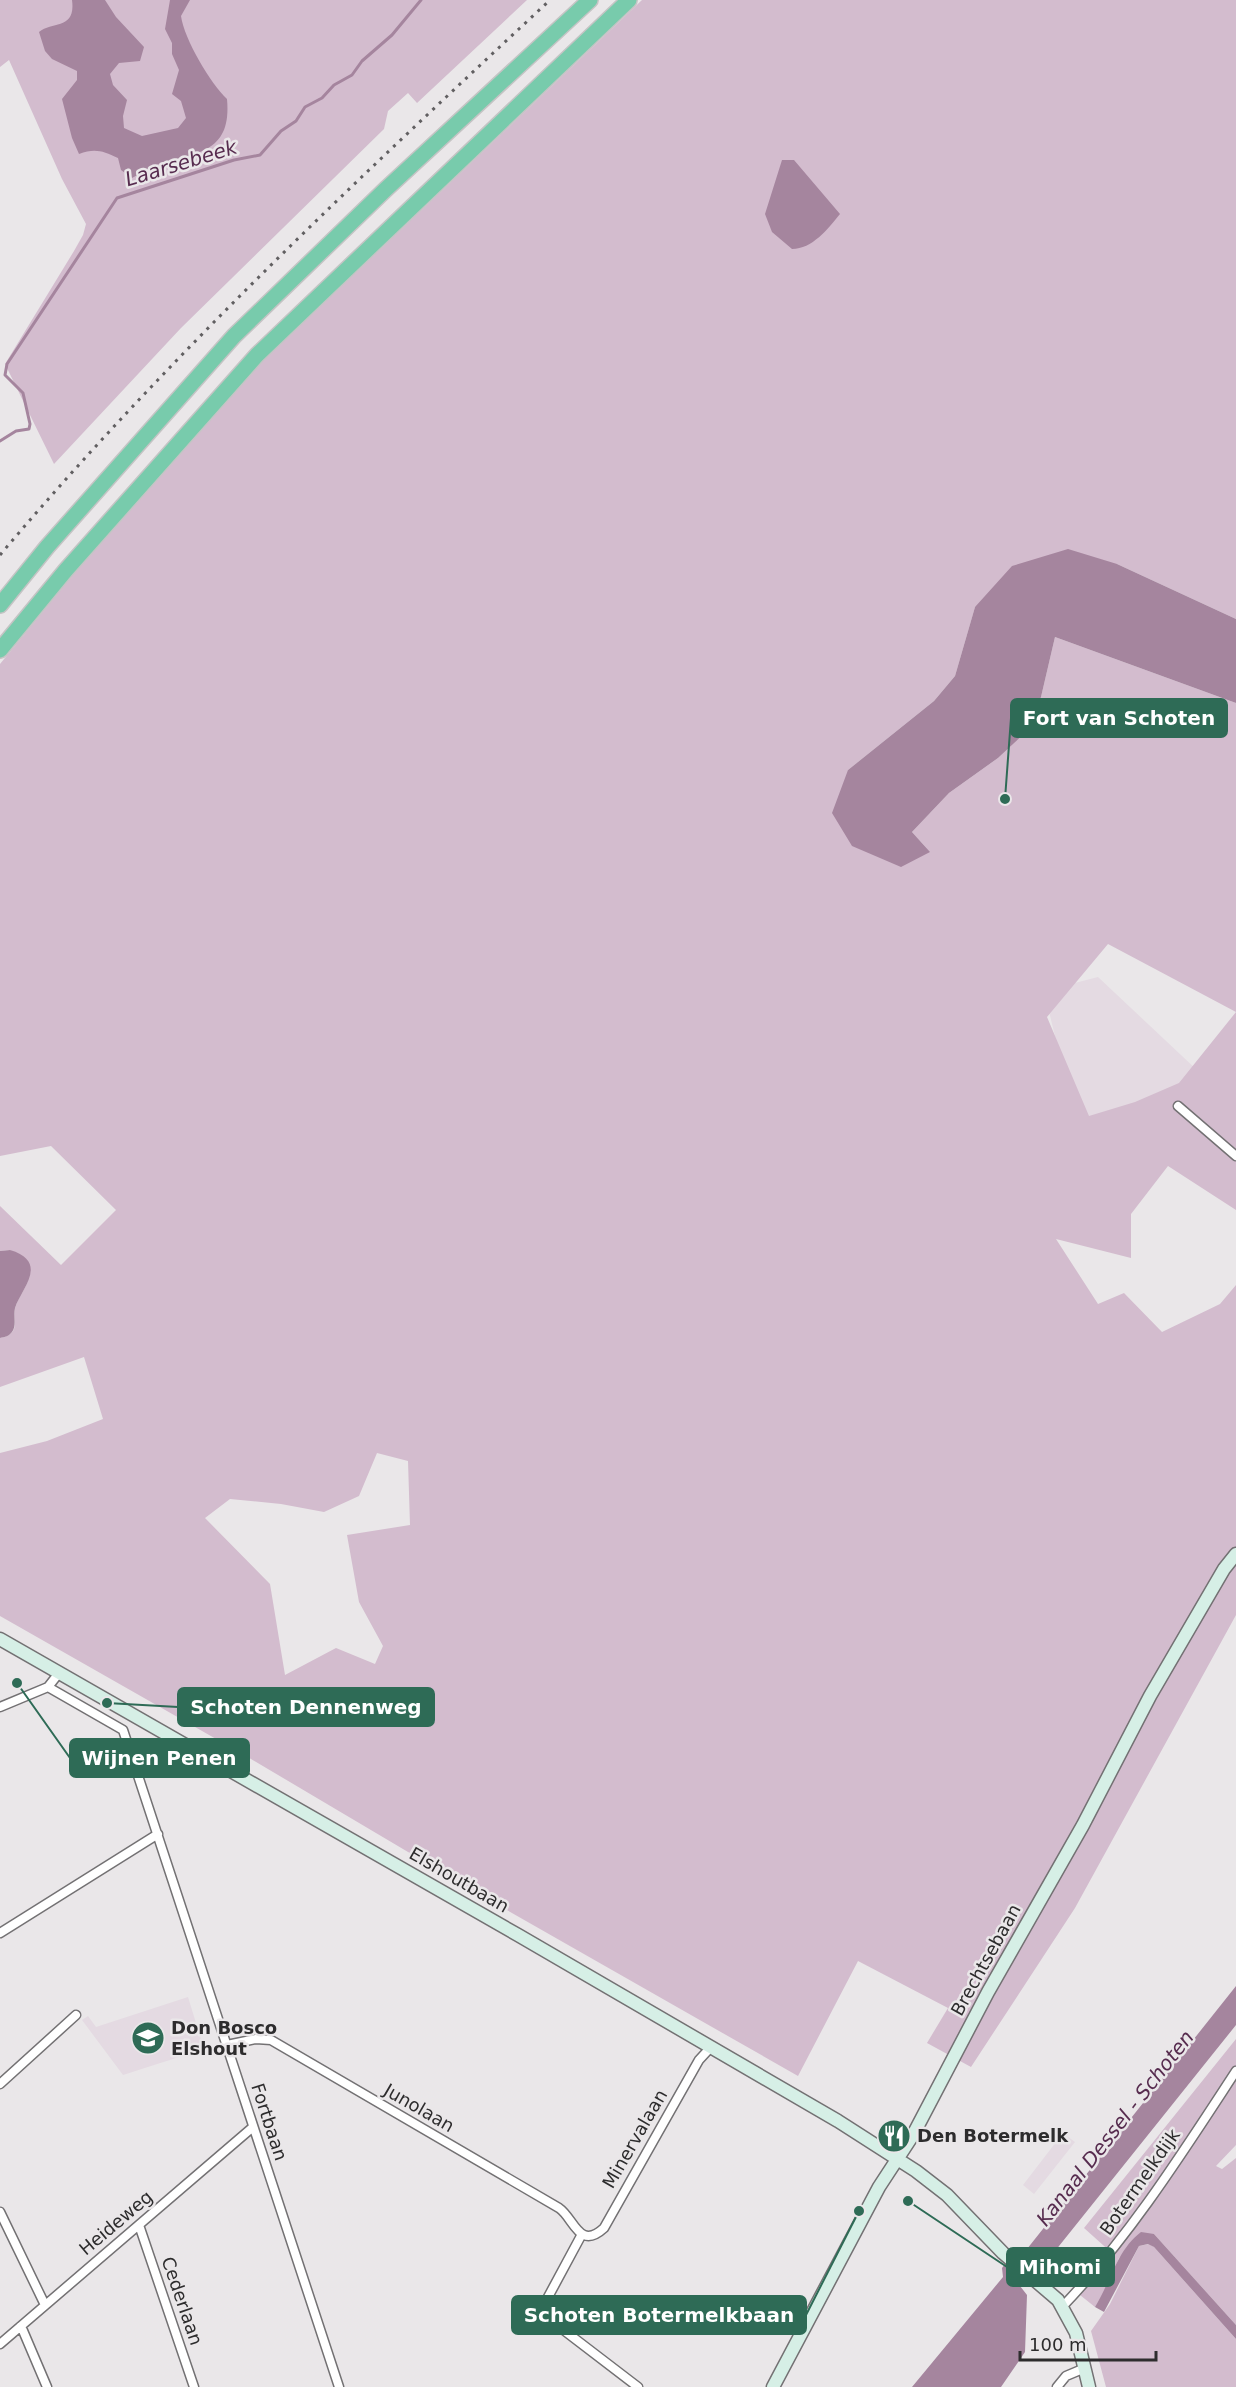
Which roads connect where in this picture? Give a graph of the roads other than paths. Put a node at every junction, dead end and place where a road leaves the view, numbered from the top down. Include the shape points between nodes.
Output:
1 (590, 0) edge
2 (629, 0) edge
3 (0, 605) edge
4 (0, 650) edge
5 (1178, 1106) dead end
6 (1236, 1156) edge
7 (1236, 1554) edge
8 (0, 1639) edge
9 (59, 1673) junction
10 (48, 1687) junction
11 (0, 1707) edge
12 (158, 1834) junction
13 (0, 1933) edge
14 (76, 2015) dead end
15 (227, 2045) junction
16 (711, 2047) junction
17 (1236, 2071) edge
18 (0, 2084) edge
19 (253, 2127) junction
20 (898, 2159) junction
21 (0, 2212) edge
22 (139, 2225) junction
23 (582, 2234) junction
24 (45, 2305) junction
25 (1063, 2306) junction
26 (21, 2326) junction
27 (0, 2344) edge
28 (1085, 2368) junction
29 (47, 2387) edge
30 (194, 2387) edge
31 (339, 2387) edge
32 (638, 2387) edge
33 (773, 2387) edge
34 (1057, 2387) edge
35 (1089, 2387) edge

1 - 3 highway via 234,336
2 - 4 highway via 257,355
5 - 6 street
7 - 20 main road, Brechtsebaan via 1150,1696 1083,1826
8 - 9 main road, Elshoutbaan
9 - 10 street
9 - 16 main road, Elshoutbaan
10 - 11 street
10 - 12 street, Fortbaan via 123,1730
12 - 13 street
12 - 15 street, Fortbaan
14 - 18 street
15 - 19 street, Fortbaan
15 - 23 street, Junolaan via 271,2040 566,2213 572,2227
16 - 20 main road, Elshoutbaan
16 - 23 street, Minervalaan via 699,2060 604,2228 598,2233
17 - 25 street, Botermelkdijk via 1100,2267
19 - 22 street, Heideweg
19 - 31 street, Fortbaan
20 - 25 main road, Elshoutbaan via 947,2195 1005,2255
20 - 33 main road, Brechtsebaan via 879,2187
21 - 24 street
22 - 24 street, Heideweg
22 - 30 street, Cederlaan
23 - 32 street via 540,2312
24 - 26 street, Heideweg
25 - 28 main road, Elshoutbaan via 1076,2333
26 - 27 street, Heideweg
26 - 29 street
28 - 34 street via 1066,2376
28 - 35 main road, Elshoutbaan

